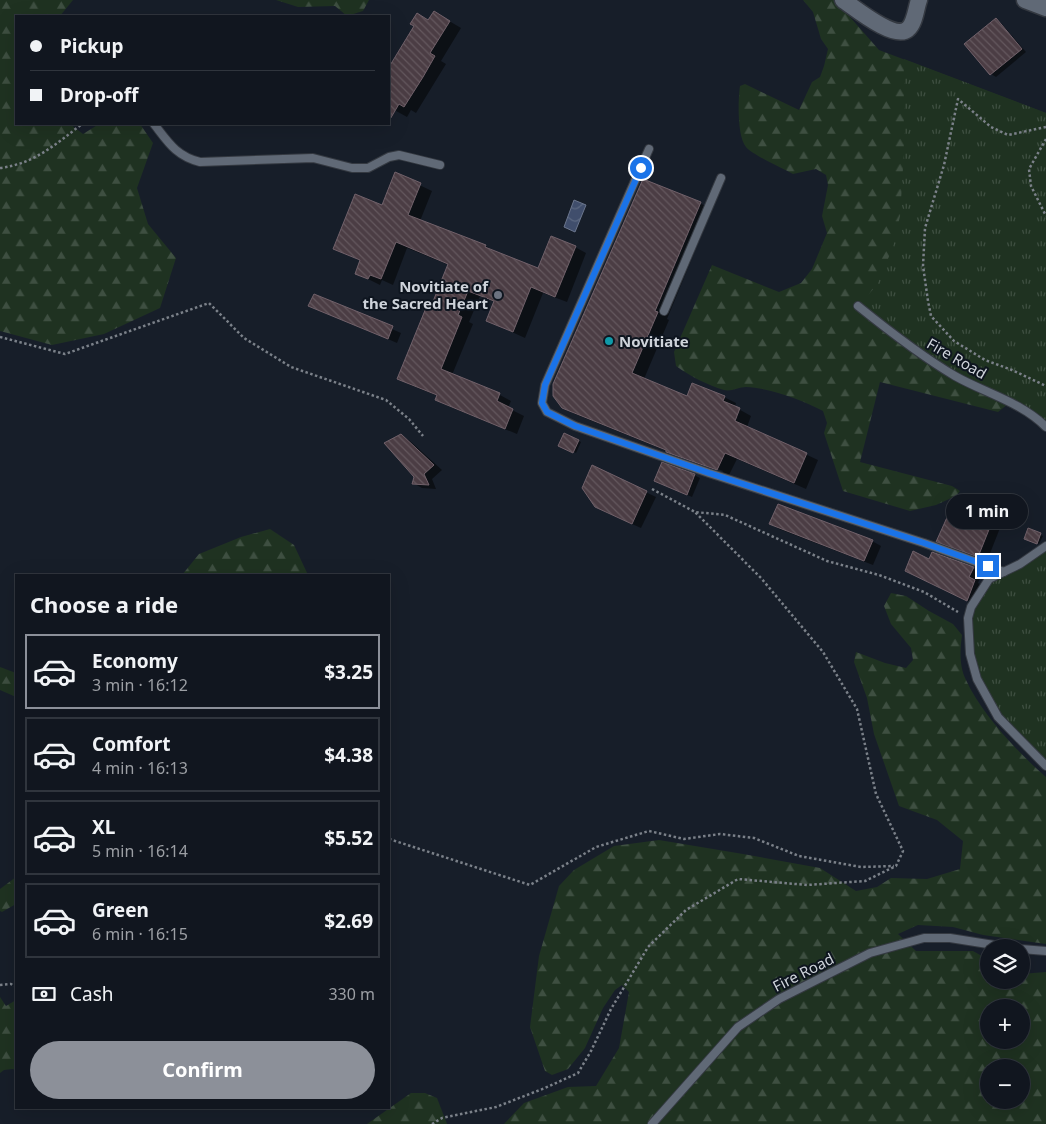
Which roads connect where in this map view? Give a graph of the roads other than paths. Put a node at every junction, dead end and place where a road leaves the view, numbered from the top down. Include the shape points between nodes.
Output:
1 (843, 0) edge
2 (919, 0) edge
3 (1025, 0) edge
4 (1046, 8) edge
5 (155, 125) edge
6 (649, 149) dead end
7 (440, 165) dead end
8 (721, 178) dead end
9 (858, 306) dead end
10 (664, 311) dead end
11 (1046, 427) edge
12 (1046, 546) edge
13 (1004, 572) junction
14 (1046, 766) edge
15 (980, 943) edge
16 (1030, 950) edge
17 (1046, 952) edge
18 (652, 1124) edge

1 - 2 street via 882,26 901,32 911,24
3 - 4 street
5 - 7 lane via 183,157 200,162 313,158 352,168 368,168 399,155
6 - 13 lane via 545,385 542,403 547,412 575,426 709,473
8 - 10 lane
9 - 11 lane, Fire Road via 904,342 956,376 1019,407
12 - 13 lane
13 - 14 lane via 989,579 971,607 968,618 970,654 977,679 998,717
15 - 18 lane, Fire Road via 924,938 870,953 779,999 738,1027
16 - 17 lane

